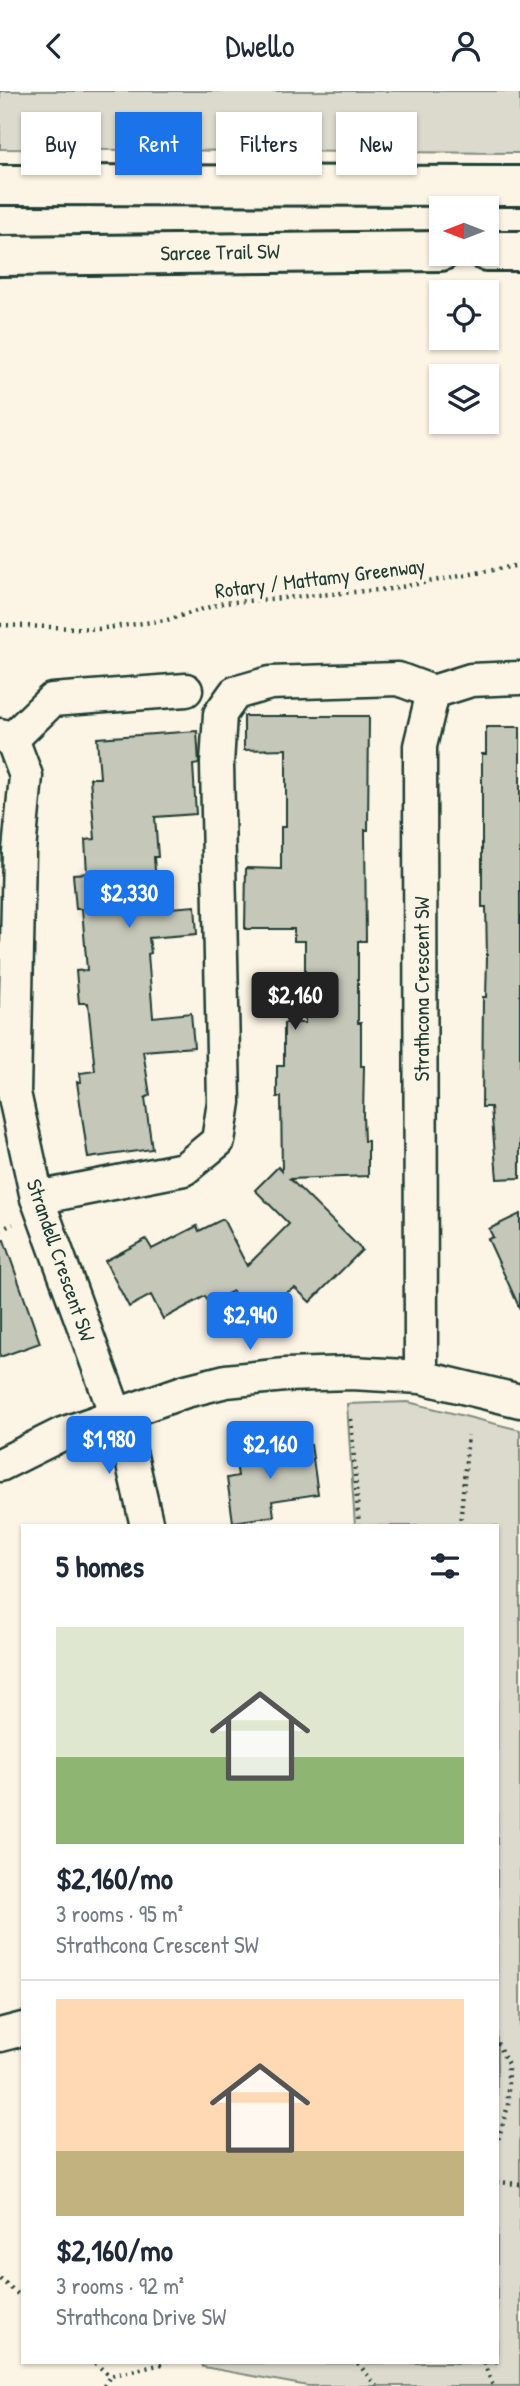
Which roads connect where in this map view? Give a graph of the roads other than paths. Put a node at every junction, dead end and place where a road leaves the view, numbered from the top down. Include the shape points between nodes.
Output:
1 (0, 185) edge
2 (520, 186) edge
3 (429, 251) edge
4 (499, 251) edge
5 (520, 251) edge
6 (0, 256) edge
7 (520, 678) edge
8 (186, 689) dead end
9 (433, 692) junction
10 (6, 737) edge
11 (37, 1198) junction
12 (421, 1377) junction
13 (520, 1401) edge
14 (117, 1415) junction
15 (0, 1465) edge
16 (147, 1524) edge
17 (21, 2030) edge
18 (0, 2035) edge

1 - 2 highway
3 - 6 highway, Sarcee Trail SW
4 - 5 highway
7 - 9 street via 471,680
8 - 10 street via 52,700
9 - 11 street via 398,679 270,683 235,693 220,714 217,764 224,1102 218,1141 184,1169
9 - 12 street, Strathcona Crescent SW via 420,746
10 - 11 street, Strandell Crescent SW via 26,776 19,851 14,1093
11 - 14 street, Strandell Crescent SW
12 - 13 street
12 - 14 street via 352,1373 226,1381
14 - 15 street via 62,1434
14 - 16 street, Strandell Crescent SW
17 - 18 street

